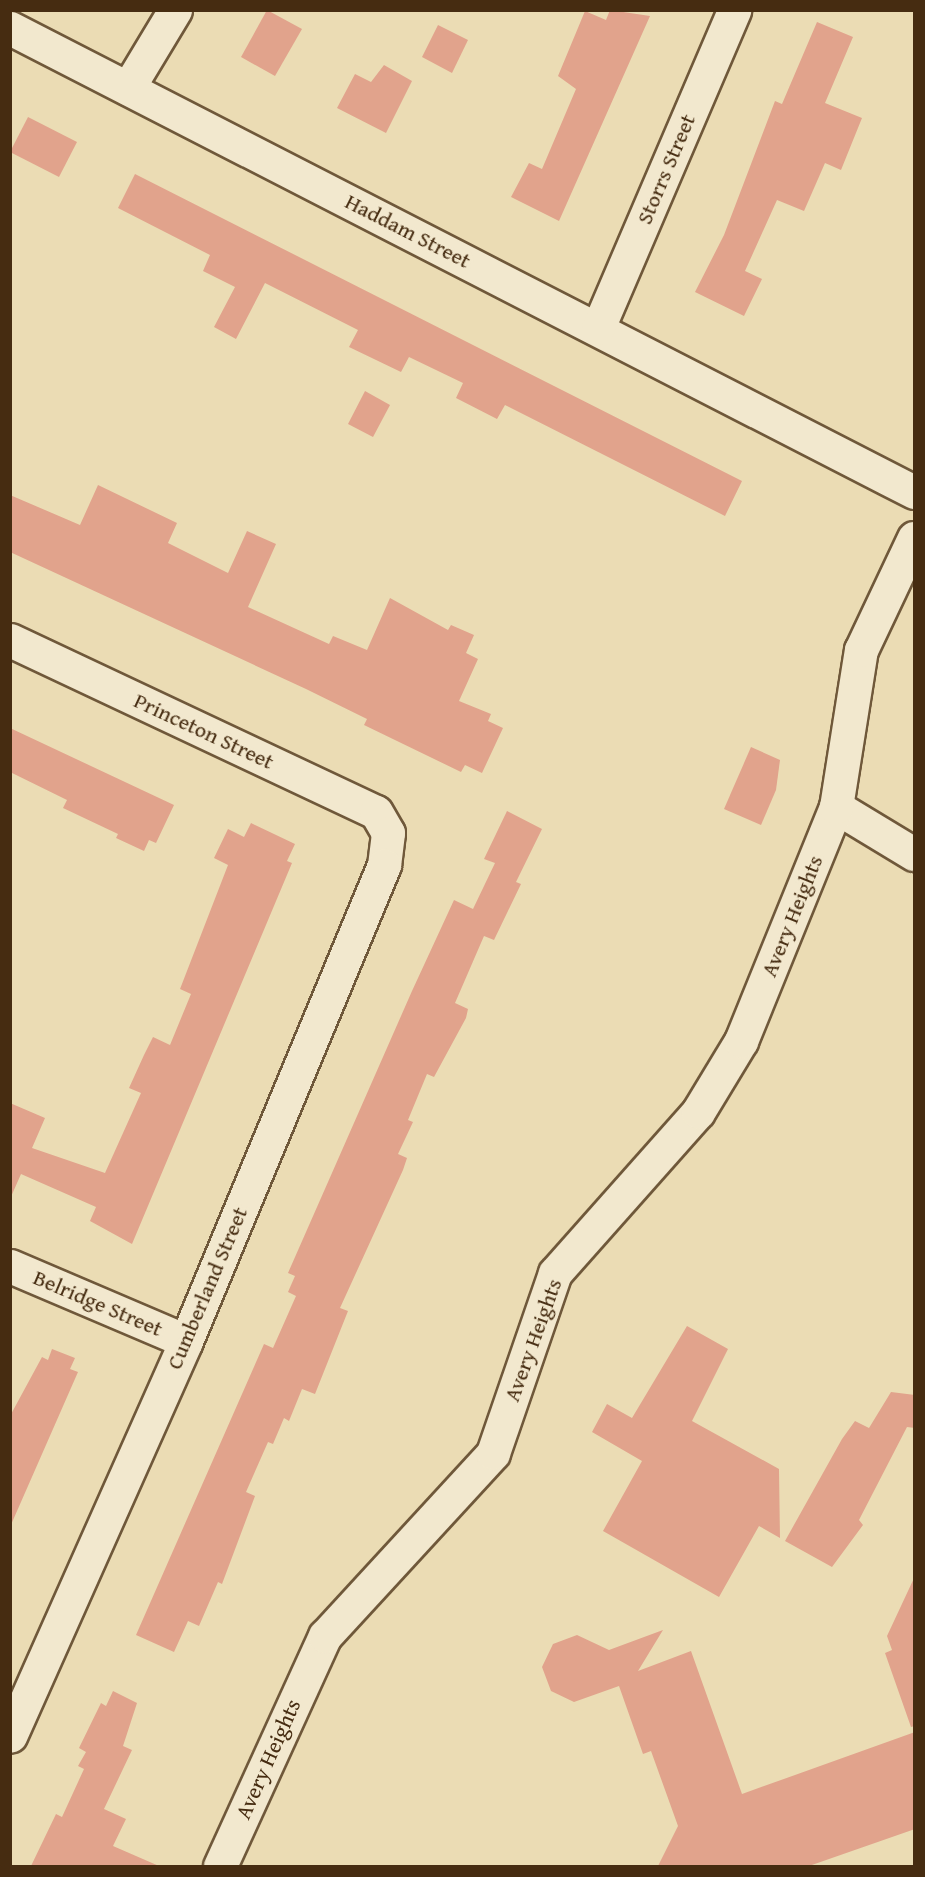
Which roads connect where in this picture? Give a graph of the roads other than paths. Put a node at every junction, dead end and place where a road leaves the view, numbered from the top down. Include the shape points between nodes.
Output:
1 (175, 10) edge
2 (734, 10) edge
3 (10, 28) edge
4 (128, 88) junction
5 (598, 328) junction
6 (915, 492) edge
7 (915, 538) edge
8 (10, 640) edge
9 (836, 807) junction
10 (388, 833) joint
11 (915, 854) edge
12 (10, 1266) edge
13 (186, 1341) junction
14 (10, 1736) edge
15 (220, 1866) edge

1 - 4 street
2 - 5 street, Storrs Street
3 - 4 street, Haddam Street
4 - 5 street, Haddam Street
5 - 6 street, Haddam Street via 806,432
7 - 9 street, Avery Heights via 861,650
8 - 10 street, Princeton Street via 376,812
9 - 11 street
9 - 15 street, Avery Heights via 741,1041 698,1112 555,1273 493,1453 325,1636
10 - 13 street, Cumberland Street via 384,865
12 - 13 street, Belridge Street
13 - 14 street, Cumberland Street

